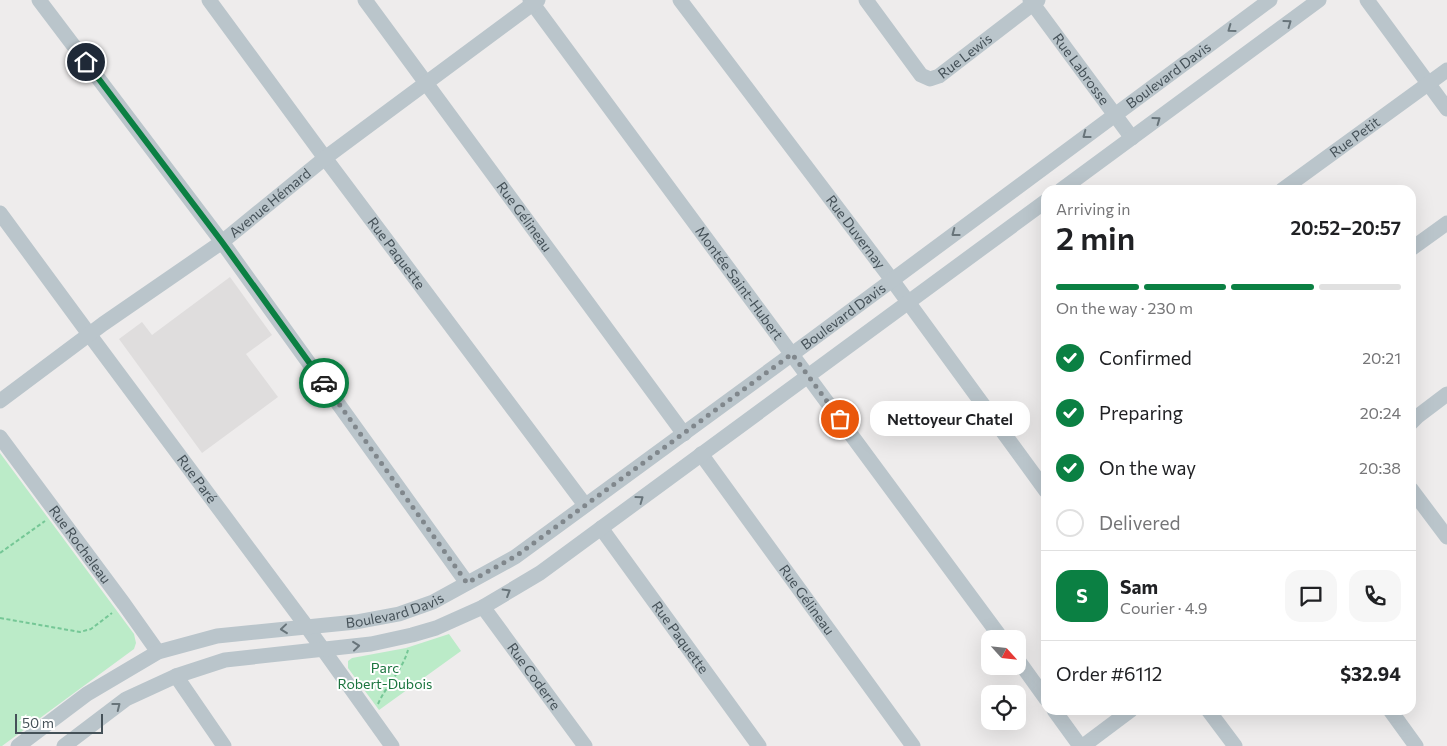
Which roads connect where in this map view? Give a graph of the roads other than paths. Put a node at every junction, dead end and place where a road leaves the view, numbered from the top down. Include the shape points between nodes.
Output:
1 (39, 0) edge
2 (209, 0) edge
3 (365, 0) edge
4 (680, 0) edge
5 (866, 0) edge
6 (1270, 0) edge
7 (1319, 0) edge
8 (1367, 0) edge
9 (534, 1) edge
10 (1034, 1) edge
11 (1447, 70) edge
12 (427, 83) junction
13 (1428, 83) junction
14 (1447, 109) edge
15 (1114, 114) junction
16 (1132, 138) junction
17 (325, 158) junction
18 (1068, 185) edge
19 (1289, 185) edge
20 (1041, 205) edge
21 (0, 213) edge
22 (1447, 223) edge
23 (222, 242) junction
24 (1416, 245) edge
25 (892, 280) junction
26 (909, 302) junction
27 (89, 334) junction
28 (792, 354) junction
29 (808, 375) junction
30 (1447, 394) edge
31 (0, 401) edge
32 (710, 415) junction
33 (1416, 418) edge
34 (684, 434) junction
35 (726, 436) junction
36 (0, 438) edge
37 (701, 454) junction
38 (1041, 484) edge
39 (1416, 496) edge
40 (585, 505) junction
41 (601, 528) junction
42 (1447, 537) edge
43 (467, 583) junction
44 (483, 607) junction
45 (307, 627) junction
46 (995, 630) edge
47 (322, 650) junction
48 (158, 652) junction
49 (1026, 671) edge
50 (176, 676) junction
51 (1041, 692) edge
52 (1058, 715) edge
53 (1125, 715) edge
54 (1212, 715) edge
55 (1394, 715) edge
56 (18, 746) edge
57 (64, 746) edge
58 (224, 746) edge
59 (392, 746) edge
60 (585, 746) edge
61 (760, 746) edge
62 (913, 746) edge
63 (1081, 746) edge
64 (1235, 746) edge
65 (1416, 746) edge

1 - 23 street
2 - 17 street, Rue Paquette
3 - 12 street, Rue Gélineau
4 - 25 street, Rue Duvernay
5 - 10 street, Rue Lewis via 921,75 930,79 939,76
6 -> 15 street, Boulevard Davis
16 -> 7 street
8 - 13 street
9 - 12 street, Avenue Hémard
9 - 28 street, Montée Saint-Hubert
10 - 15 street, Rue Labrosse
11 - 13 street, Rue Petit
12 - 17 street, Avenue Hémard
12 - 34 street, Rue Gélineau
13 - 14 street
13 - 19 street, Rue Petit
15 - 16 street, Rue Labrosse
15 -> 25 street, Boulevard Davis
16 - 18 street
17 - 23 street, Avenue Hémard
17 - 40 street, Rue Paquette
20 - 26 street, Boulevard Davis
21 - 27 street, Rue Paré
22 - 24 street
23 - 27 street, Avenue Hémard
23 - 43 street
25 - 26 street, Rue Duvernay
25 - 28 street, Boulevard Davis
26 - 29 street, Boulevard Davis
26 - 38 street, Rue Duvernay
27 - 31 street, Avenue Hémard
27 - 45 street, Rue Paré
28 - 29 street, Montée Saint-Hubert
28 - 32 street, Boulevard Davis
29 - 35 street, Boulevard Davis
29 - 46 street, Montée Saint-Hubert
30 - 33 street
32 - 34 street, Boulevard Davis
32 - 35 street
34 - 40 street, Boulevard Davis
35 - 37 street, Boulevard Davis
36 - 48 street, Rue Rocheleau
41 -> 37 street, Boulevard Davis
37 - 62 street, Rue Gélineau
39 - 42 street
40 - 43 street, Boulevard Davis via 516,556
44 -> 41 street, Boulevard Davis via 540,572
41 - 61 street, Rue Paquette
43 - 45 street, Boulevard Davis via 433,602 399,614
47 -> 44 street, Boulevard Davis via 412,635
44 - 60 street, Rue Coderre
45 - 47 street, Rue Paré
45 -> 48 street, Boulevard Davis via 217,636
47 - 50 street, Boulevard Davis via 225,660
47 - 59 street, Rue Paré
48 - 56 street, Boulevard Davis via 87,694
49 - 51 street
57 -> 50 street, Boulevard Davis via 126,699
50 - 58 street
52 - 63 street
53 - 63 street
54 - 64 street
55 - 65 street

